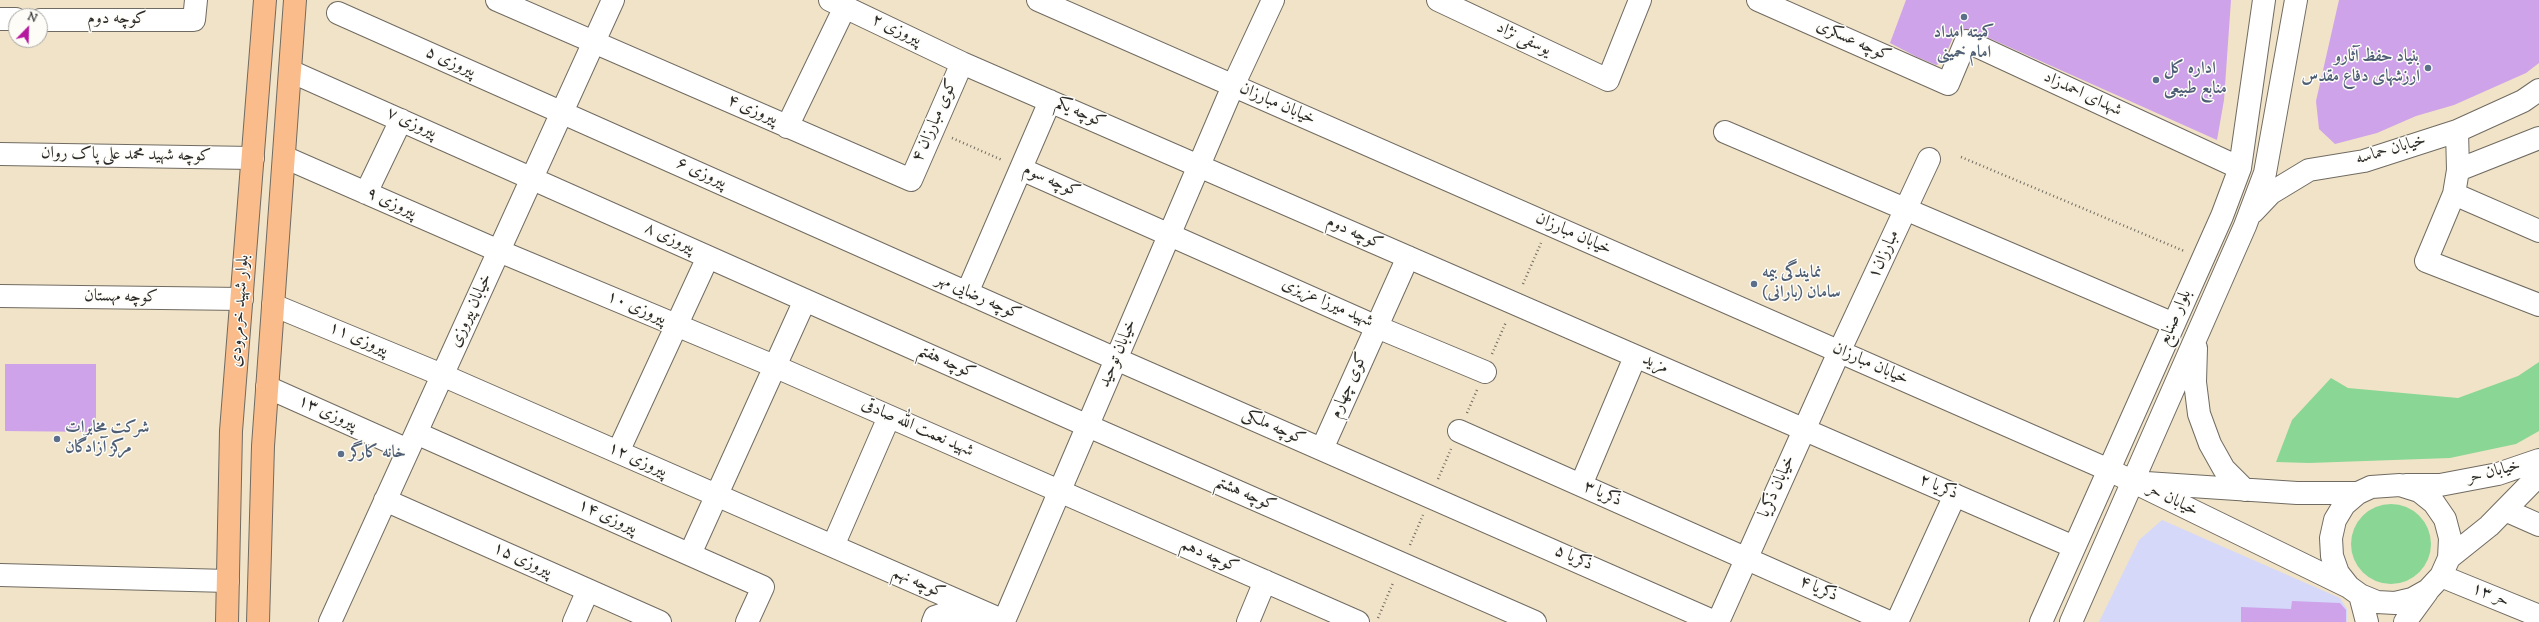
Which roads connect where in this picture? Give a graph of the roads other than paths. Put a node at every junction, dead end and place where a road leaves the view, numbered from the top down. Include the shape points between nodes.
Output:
1 (265, 0) edge
2 (295, 0) edge
3 (497, 0) edge
4 (613, 0) edge
5 (1038, 0) edge
6 (1273, 0) edge
7 (1438, 0) edge
8 (1640, 0) edge
9 (1758, 0) edge
10 (2264, 0) edge
11 (2296, 0) edge
12 (837, 4) edge
13 (195, 10) edge
14 (338, 13) dead end
15 (48, 19) edge
16 (594, 43) junction
17 (962, 62) junction
18 (290, 71) junction
19 (1948, 84) joint
20 (1233, 86) junction
21 (2539, 90) edge
22 (1050, 101) junction
23 (562, 113) junction
24 (401, 120) junction
25 (787, 126) junction
26 (2457, 131) junction
27 (1725, 132) dead end
28 (2539, 138) edge
29 (0, 154) edge
30 (284, 157) junction
31 (252, 158) junction
32 (1930, 159) dead end
33 (1199, 166) junction
34 (1021, 168) junction
35 (2240, 168) junction
36 (2458, 170) junction
37 (532, 178) junction
38 (910, 180) joint
39 (366, 193) junction
40 (2454, 194) junction
41 (1906, 211) junction
42 (2249, 215) junction
43 (2539, 231) edge
44 (1170, 234) junction
45 (840, 236) joint
46 (499, 251) junction
47 (708, 257) junction
48 (1408, 257) junction
49 (967, 293) junction
50 (0, 296) edge
51 (242, 299) junction
52 (805, 300) junction
53 (1509, 302) joint
54 (273, 305) junction
55 (2539, 306) edge
56 (2174, 324) junction
57 (676, 326) junction
58 (1377, 327) junction
59 (2196, 338) junction
60 (1839, 352) junction
61 (1636, 357) junction
62 (1116, 359) junction
63 (774, 366) junction
64 (1484, 372) dead end
65 (442, 375) junction
66 (267, 387) junction
67 (889, 417) junction
68 (1088, 426) junction
69 (1802, 430) junction
70 (1459, 431) dead end
71 (412, 442) junction
72 (1322, 449) junction
73 (618, 452) junction
74 (2539, 460) edge
75 (2109, 470) junction
76 (2539, 475) edge
77 (2133, 482) junction
78 (2400, 485) junction
79 (1580, 486) junction
80 (2245, 490) junction
81 (1060, 492) junction
82 (2358, 493) junction
83 (715, 495) junction
84 (1955, 495) junction
85 (1430, 497) joint
86 (385, 500) junction
87 (2505, 510) junction
88 (2539, 525) edge
89 (833, 546) junction
90 (2074, 547) junction
91 (690, 554) junction
92 (1746, 559) junction
93 (0, 575) edge
94 (2439, 575) junction
95 (228, 581) junction
96 (1265, 581) junction
97 (588, 590) junction
98 (2354, 591) junction
99 (2539, 616) edge
100 (1525, 620) edge
101 (226, 622) edge
102 (258, 622) edge
103 (330, 622) edge
104 (574, 622) edge
105 (660, 622) edge
106 (747, 622) edge
107 (932, 622) edge
108 (1005, 622) edge
109 (1248, 622) edge
110 (1358, 622) edge
111 (1716, 622) edge
112 (1889, 622) edge
113 (1897, 622) edge
114 (2041, 622) edge
115 (2071, 622) edge
116 (2367, 622) edge
117 (2406, 622) edge

1 - 31 main road, بلوار شهید خرمرودی
2 - 18 main road, بلوار شهید خرمرودی
3 - 16 street, پیروزی ۴
4 - 16 street, خیابان پیروزی
5 - 20 street, خیابان مبارزان
6 - 20 street
7 - 8 street, یوسفی نژاد via 1608,80
9 - 19 street, کوچه عسکری
10 - 35 street, بلوار صنایع
11 - 42 street, بلوار صنایع via 2265,173
12 - 17 street, پیروزی ۲
12 - 25 street
13 - 15 street, کوچه دوم
14 - 23 street, پیروزی ۵
16 - 23 street, خیابان پیروزی
16 - 25 street, پیروزی ۴
17 - 22 street, کوچه یکم
17 - 38 street, کوی مبارزان ۴
18 - 24 street, پیروزی ۷
18 - 30 main road, بلوار شهید خرمرودی
19 - 35 street, شهدای احمدزاد via 1966,41
20 - 33 street, خیابان توحید
20 - 60 street, خیابان مبارزان
21 - 26 street, خیابان حماسه via 2523,102
22 - 33 street, کوچه یکم
22 - 34 street
23 - 37 street, خیابان پیروزی
23 - 45 street, پیروزی ۶
24 - 37 street, پیروزی ۷
24 - 39 street
25 - 38 street, پیروزی ۴
26 - 36 street
26 - 42 street, خیابان حماسه via 2364,161 2309,170 2271,193
27 - 41 street
28 - 36 street
29 - 31 street, کوچه شهید محمد علی پاک روان
30 - 39 street, پیروزی ۹
30 - 54 main road, بلوار شهید خرمرودی
31 - 51 main road, بلوار شهید خرمرودی
32 - 41 street, مبارزان۱
33 - 44 street, خیابان توحید
33 - 48 street, کوچه دوم
34 - 44 street, کوچه سوم
34 - 49 street
35 - 56 street, بلوار صنایع
36 - 40 street
37 - 46 street, خیابان پیروزی
37 - 47 street, پیروزی ۸
39 - 46 street, پیروزی ۹
40 - 43 street
40 - 55 street via 2426,261
41 - 56 street
41 - 60 street, مبارزان۱
42 - 59 street, بلوار صنایع
44 - 58 street, شهید میرزا عزیزی
44 - 62 street, خیابان توحید
45 - 49 street, کوچه رضایی مهر
46 - 57 street, پیروزی ۱۰
46 - 65 street, خیابان پیروزی
47 - 52 street, پیروزی ۸
47 - 57 street
48 - 53 street, کوچه دوم
48 - 58 street, کوی چهارم
49 - 62 street, کوچه رضایی مهر
50 - 51 street, کوچه مهستان
51 - 95 main road, بلوار شهید خرمرودی via 231,431
52 - 63 street
52 - 68 street, کوچه هفتم
53 - 61 street, مزید
54 - 65 street, پیروزی ۱۱
54 - 66 main road, بلوار شهید خرمرودی
56 - 75 street, بلوار صنایع
57 - 63 street, پیروزی ۱۰
57 - 73 street
58 - 64 street, شهید میرزا عزیزی
58 - 72 street, کوی چهارم
59 - 77 street, بلوار صنایع
59 - 80 street via 2195,382 2199,414 2210,444 2224,469
60 - 69 street, خیابان ذکریا
60 - 75 street, خیابان مبارزان
61 - 69 street, مزید
61 - 79 street
62 - 68 street, خیابان توحید
62 - 72 street, کوچه ملکی
63 - 67 street, شهید نعمت الله صادقی
63 - 83 street
65 - 71 street, خیابان پیروزی
65 - 73 street, پیروزی ۱۲
66 - 71 street, پیروزی ۱۳
66 - 102 main road, بلوار شهید خرمرودی
67 - 81 street, شهید نعمت الله صادقی
67 - 89 street
68 - 81 street, خیابان توحید
68 - 100 street, کوچه هشتم via 1402,563
69 - 84 street, ذکریا ۲
69 - 92 street, خیابان ذکریا
70 - 79 street, ذکریا ۳
71 - 86 street, خیابان پیروزی
71 - 91 street, پیروزی ۱۴
72 - 85 street, کوچه ملکی
73 - 83 street, پیروزی ۱۲
74 - 78 street, خیابان حر via 2498,474 2440,485
75 - 77 street, خیابان مبارزان
75 - 90 street, بلوار صنایع
76 - 87 street, خیابان حر
77 - 80 street, خیابان حر
77 - 98 street, خیابان حر
77 - 115 street, بلوار صنایع
78 - 82 street via 2371,487
78 - 94 street via 2418,491 2434,503 2445,519 2450,538
79 - 92 street, ذکریا ۳
80 - 82 street, خیابان حر
81 - 96 street, کوچه دهم
81 - 108 street, خیابان توحید
82 - 98 street via 2344,505 2331,538 2332,556 2338,573
83 - 89 street, پیروزی ۱۲
83 - 91 street
84 - 90 street, ذکریا ۲
84 - 113 street
85 - 111 street, ذکریا ۵
86 - 97 street, پیروزی ۱۵
86 - 103 street, خیابان پیروزی
87 - 88 street
87 - 94 street, خیابان حر
89 - 108 street, کوچه نهم
90 - 114 street, بلوار صنایع
91 - 106 street, پیروزی ۱۴ via 763,587
92 - 111 street, خیابان ذکریا
92 - 112 street, ذکریا ۴
93 - 95 street
94 - 98 street via 2412,599 2395,603 2377,602
94 - 99 street, ۱۳ حر
94 - 117 street
95 - 101 main road, بلوار شهید خرمرودی
96 - 109 street
96 - 110 street, کوچه دهم
97 - 104 street
97 - 105 street, پیروزی ۱۵
98 - 116 street
107 - 108 street via 935,617 950,612

